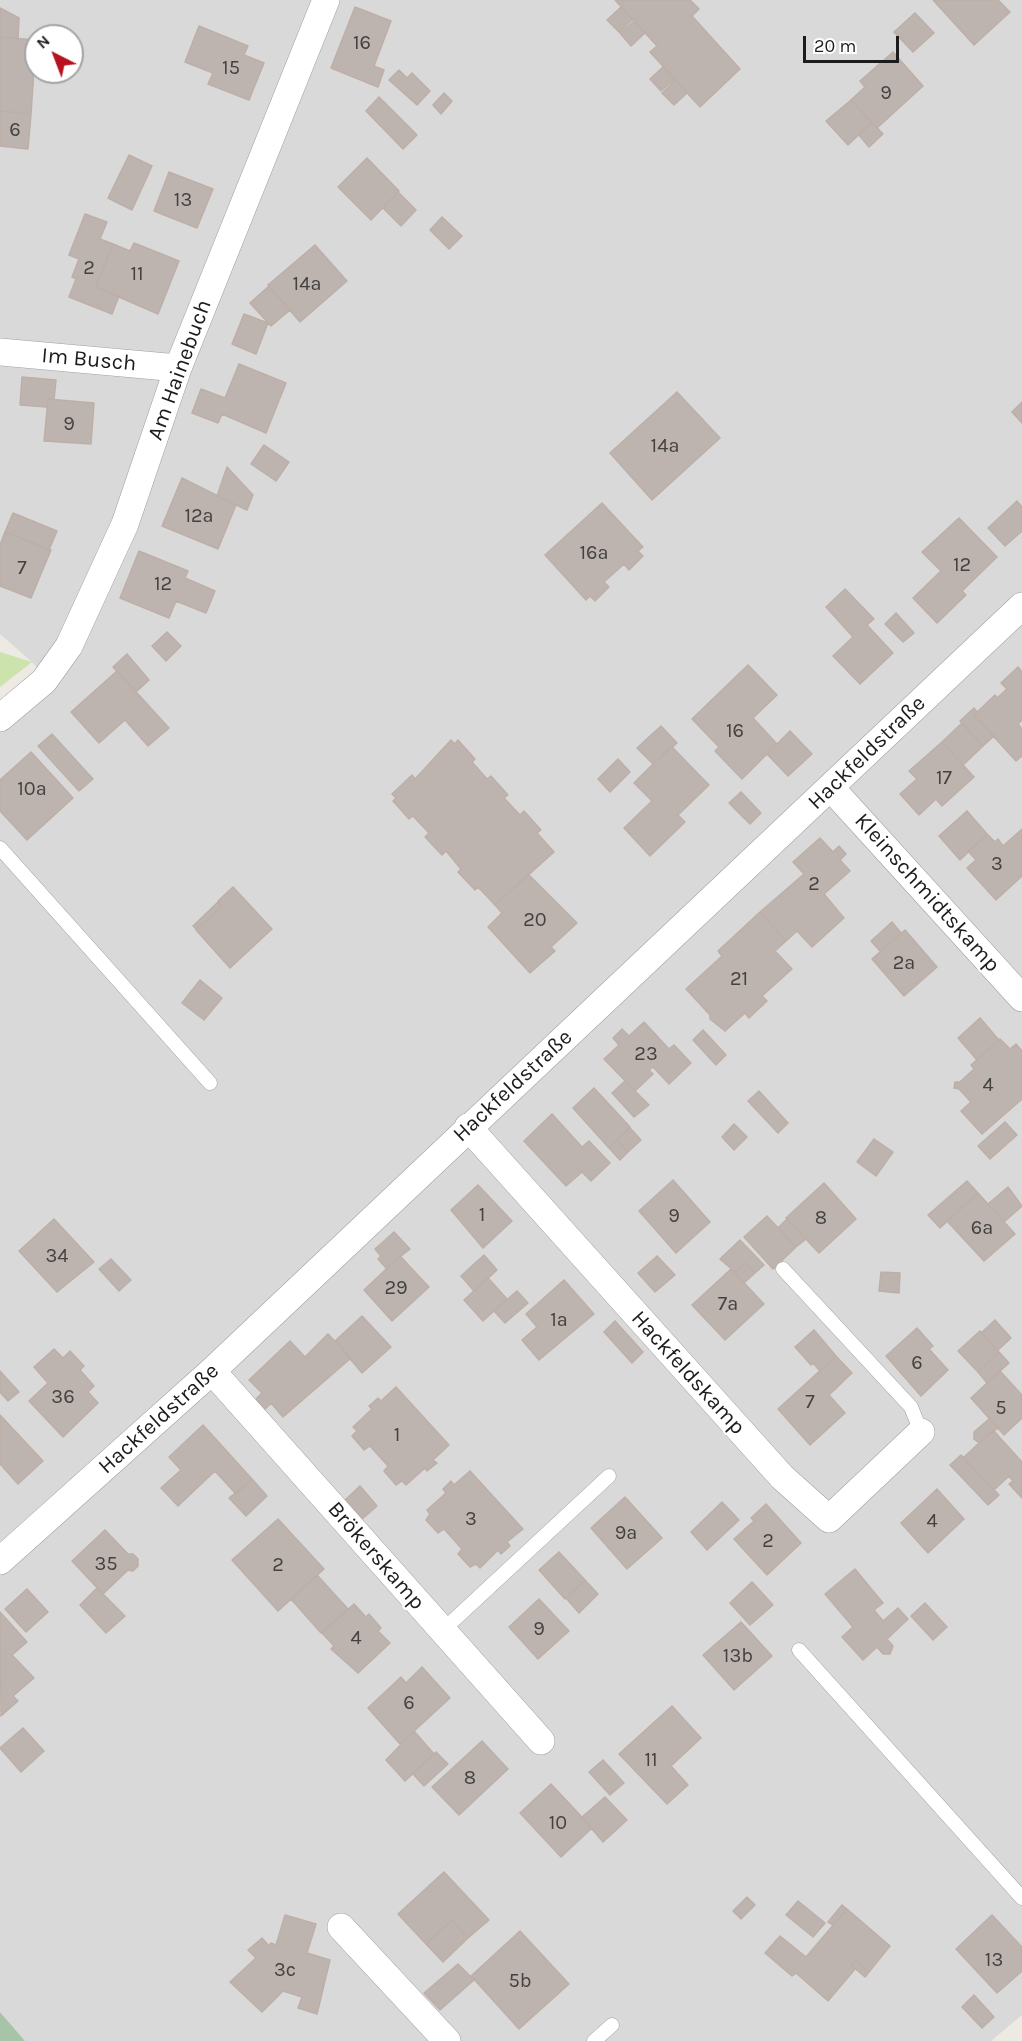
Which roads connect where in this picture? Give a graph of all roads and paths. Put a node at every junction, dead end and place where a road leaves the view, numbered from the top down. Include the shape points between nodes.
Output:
1 (326, 0) edge
2 (0, 352) edge
3 (178, 368) junction
4 (1022, 606) edge
5 (0, 718) edge
6 (831, 788) junction
7 (0, 848) edge
8 (1022, 998) edge
9 (210, 1083) dead end
10 (468, 1127) junction
11 (783, 1269) dead end
12 (212, 1371) junction
13 (921, 1432) joint
14 (609, 1476) dead end
15 (0, 1561) edge
16 (442, 1631) junction
17 (800, 1650) dead end
18 (541, 1741) dead end
19 (1022, 1898) edge
20 (341, 1927) dead end
21 (612, 2025) dead end
22 (447, 2041) edge
23 (594, 2041) edge

1 - 3 street, Am Hainebuch
2 - 3 street, Im Busch
3 - 5 street, Am Hainebuch via 125,524 69,646 44,681
4 - 6 street, Hackfeldstraße
6 - 8 street, Kleinschmidtskamp
6 - 10 street, Hackfeldstraße
7 - 9 lane
10 - 12 street, Hackfeldstraße
10 - 13 street, Hackfeldskamp via 782,1477 829,1519
11 - 13 lane via 911,1407
12 - 15 street, Hackfeldstraße
12 - 16 street, Brökerskamp
14 - 16 lane
16 - 18 street, Brökerskamp
17 - 19 lane
20 - 22 street
21 - 23 lane

